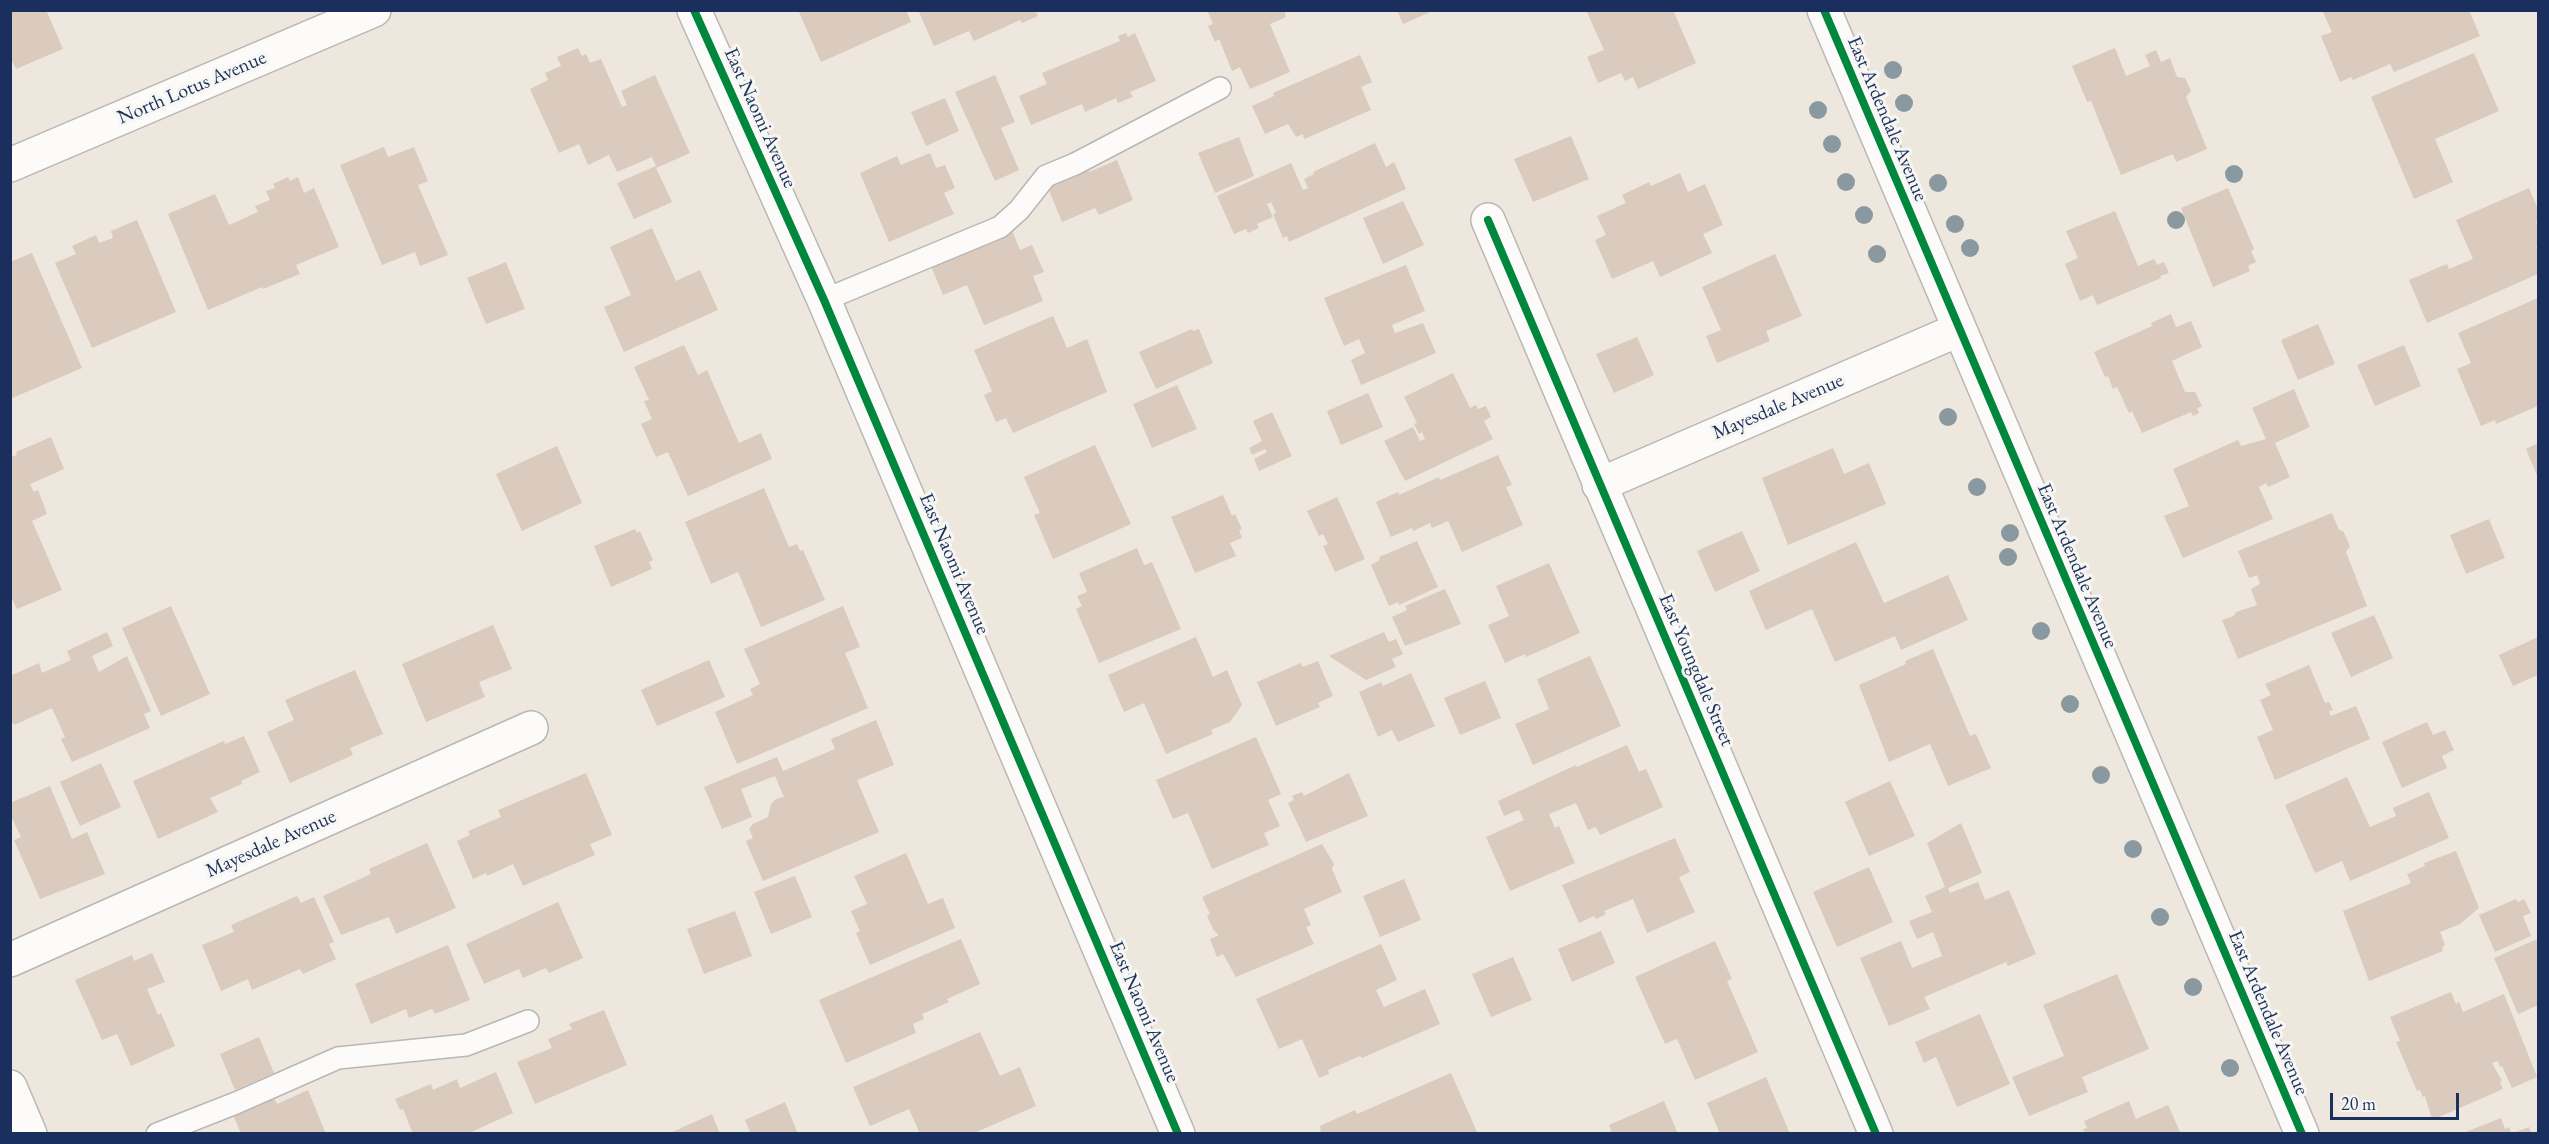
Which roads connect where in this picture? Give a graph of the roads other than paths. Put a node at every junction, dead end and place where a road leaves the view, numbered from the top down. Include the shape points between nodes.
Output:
1 (375, 10) edge
2 (694, 10) edge
3 (1824, 10) edge
4 (1220, 88) dead end
5 (10, 165) edge
6 (1488, 220) dead end
7 (824, 300) junction
8 (1958, 330) junction
9 (1599, 484) junction
10 (531, 728) dead end
11 (10, 960) edge
12 (528, 1021) dead end
13 (10, 1087) edge
14 (30, 1134) edge
15 (157, 1134) edge
16 (1178, 1134) edge
17 (1876, 1134) edge
18 (2302, 1134) edge

1 - 5 street, North Lotus Avenue
2 - 7 street, East Naomi Avenue
3 - 8 street, East Ardendale Avenue
4 - 7 lane via 1046,176 1000,227
6 - 9 street, East Youngdale Street
7 - 16 street, East Naomi Avenue
8 - 9 street, Mayesdale Avenue
8 - 18 street, East Ardendale Avenue
9 - 17 street, East Youngdale Street
10 - 11 street, Mayesdale Avenue
12 - 15 lane via 466,1045 338,1058
13 - 14 street

